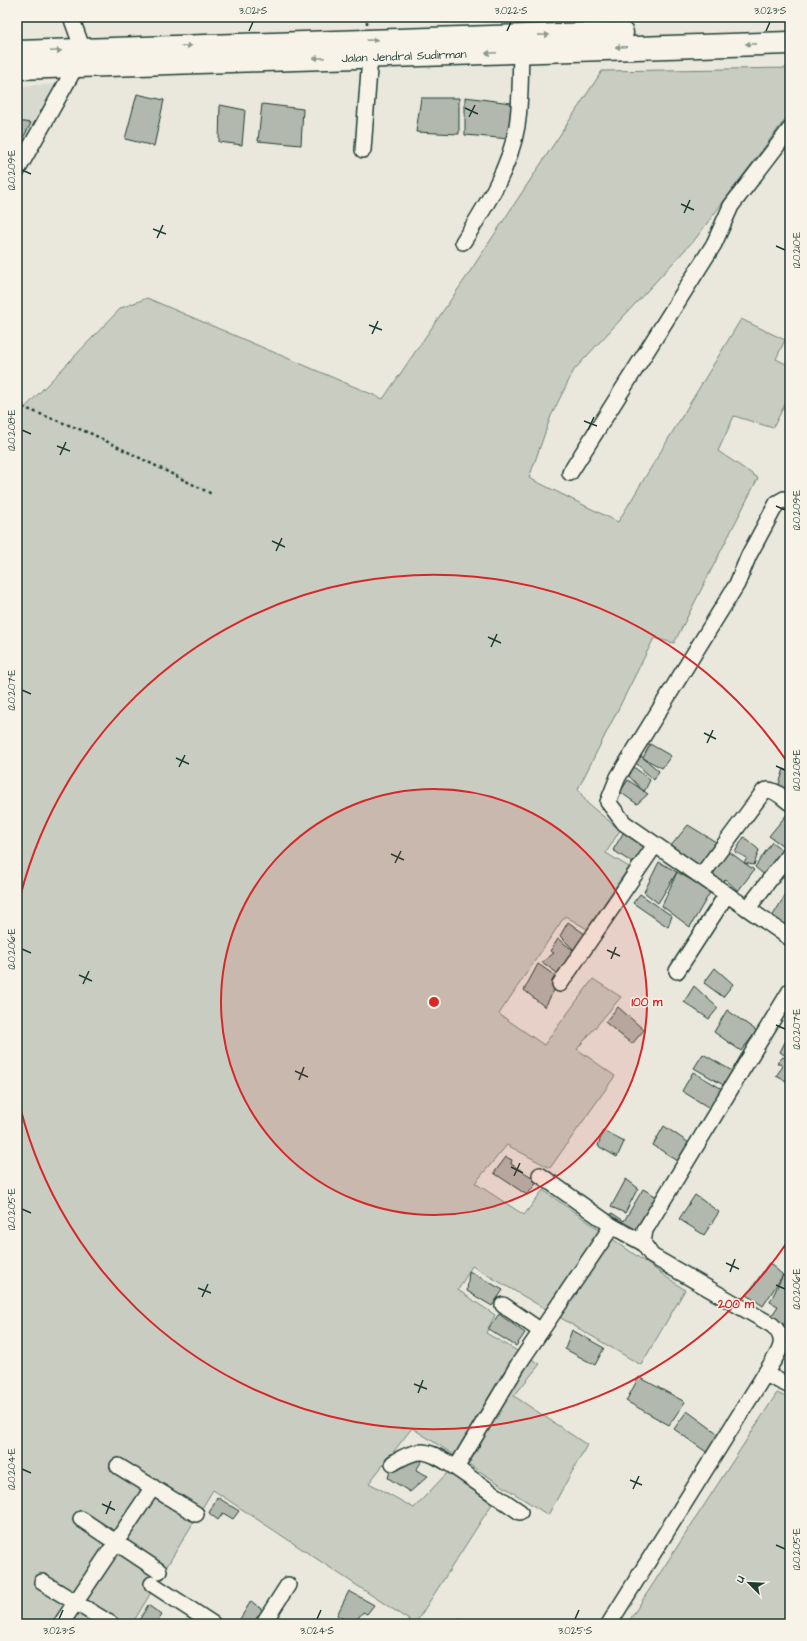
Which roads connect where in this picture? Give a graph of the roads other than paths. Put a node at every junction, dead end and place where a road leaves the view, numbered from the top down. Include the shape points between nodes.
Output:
1 (71, 17) edge
2 (790, 28) edge
3 (790, 43) edge
4 (17, 52) edge
5 (522, 52) junction
6 (370, 57) junction
7 (79, 58) junction
8 (17, 68) edge
9 (790, 129) edge
10 (363, 150) dead end
11 (17, 171) edge
12 (463, 242) dead end
13 (570, 472) dead end
14 (790, 502) edge
15 (790, 803) edge
16 (655, 845) junction
17 (790, 852) edge
18 (701, 876) junction
19 (727, 894) junction
20 (748, 908) junction
21 (790, 938) edge
22 (677, 970) dead end
23 (560, 984) dead end
24 (790, 991) edge
25 (540, 1175) dead end
26 (612, 1226) junction
27 (643, 1243) junction
28 (503, 1304) dead end
29 (541, 1331) junction
30 (786, 1334) edge
31 (765, 1374) junction
32 (790, 1386) edge
33 (393, 1463) dead end
34 (118, 1466) dead end
35 (456, 1468) junction
36 (153, 1487) junction
37 (520, 1512) dead end
38 (196, 1514) dead end
39 (81, 1519) dead end
40 (116, 1542) junction
41 (159, 1571) dead end
42 (42, 1582) dead end
43 (152, 1584) dead end
44 (288, 1585) dead end
45 (76, 1602) junction
46 (61, 1624) edge
47 (111, 1624) edge
48 (213, 1624) edge
49 (263, 1624) edge
50 (609, 1624) edge

1 - 7 street
7 -> 2 highway, Jalan Jendral Sudirman
3 -> 5 highway, Jalan Jendral Sudirman
4 -> 7 highway, Jalan Jendral Sudirman
5 -> 6 highway, Jalan Jendral Sudirman
5 - 12 street via 517,127 512,144 498,182
6 -> 7 highway, Jalan Jendral Sudirman
6 - 10 street
7 - 8 highway, Jalan Jendral Sudirman
7 - 11 street
9 - 13 street via 731,206 710,250
14 - 16 street via 784,499 777,503 749,555 737,584 618,777 608,802 624,823
15 - 18 street via 772,791 764,791
16 - 18 street
16 - 23 street
17 - 20 street
18 - 19 street
19 - 20 street
19 - 22 street
20 - 21 street
24 - 27 street via 662,1199 645,1230
25 - 26 street
26 - 27 street
26 - 29 street
27 - 30 street via 652,1256
28 - 29 street
29 - 35 street
30 - 31 street
31 - 32 street
31 - 50 street
33 - 35 street via 410,1453 424,1452 432,1453
34 - 36 street
35 - 37 street
36 - 38 street
36 - 40 street
39 - 40 street
40 - 41 street
40 - 45 street
42 - 45 street
43 - 48 street
44 - 49 street
45 - 46 street
45 - 47 street

